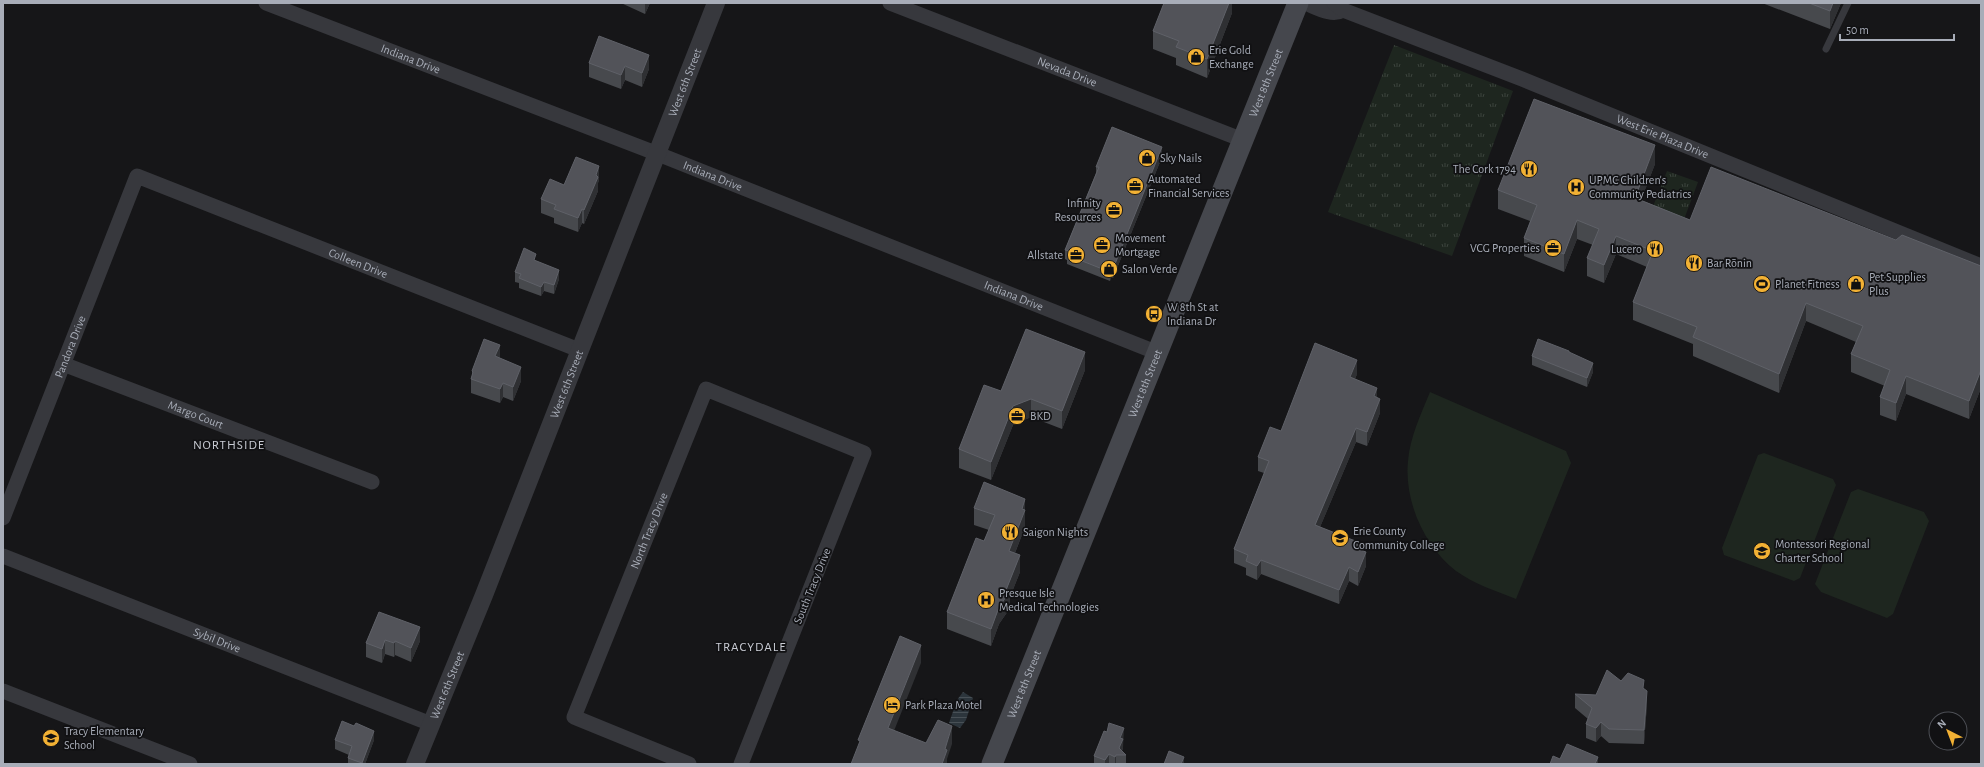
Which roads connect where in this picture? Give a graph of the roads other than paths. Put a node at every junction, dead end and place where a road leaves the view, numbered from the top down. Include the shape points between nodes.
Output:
1 (266, 3) edge
2 (716, 3) edge
3 (890, 3) edge
4 (1298, 3) edge
5 (1305, 3) edge
6 (1848, 3) edge
7 (1339, 7) edge
8 (1826, 50) dead end
9 (1243, 140) junction
10 (658, 154) junction
11 (137, 176) joint
12 (1981, 266) edge
13 (579, 350) junction
14 (1158, 352) junction
15 (63, 364) junction
16 (864, 453) joint
17 (372, 482) dead end
18 (3, 518) edge
19 (3, 556) edge
20 (3, 690) edge
21 (431, 724) junction
22 (190, 764) edge
23 (415, 764) edge
24 (689, 764) edge
25 (742, 764) edge
26 (992, 764) edge

1 - 10 street, Indiana Drive
2 - 10 street, West 6th Street
3 - 9 street, Nevada Drive
4 - 9 main road, West 8th Street
5 - 7 street, West Erie Plaza Drive via 1332,13 1339,13
6 - 8 lane
7 - 12 street, West Erie Plaza Drive
9 - 14 main road, West 8th Street
10 - 13 street, West 6th Street
10 - 14 street, Indiana Drive
11 - 13 street, Colleen Drive
11 - 15 street, Pandora Drive
13 - 21 street, West 6th Street
14 - 26 main road, West 8th Street
15 - 17 street, Margo Court
15 - 18 street, Pandora Drive
16 - 24 street, North Tracy Drive via 706,389 574,717
16 - 25 street, South Tracy Drive
19 - 21 street, Sybil Drive
20 - 22 street
21 - 23 street, West 6th Street

